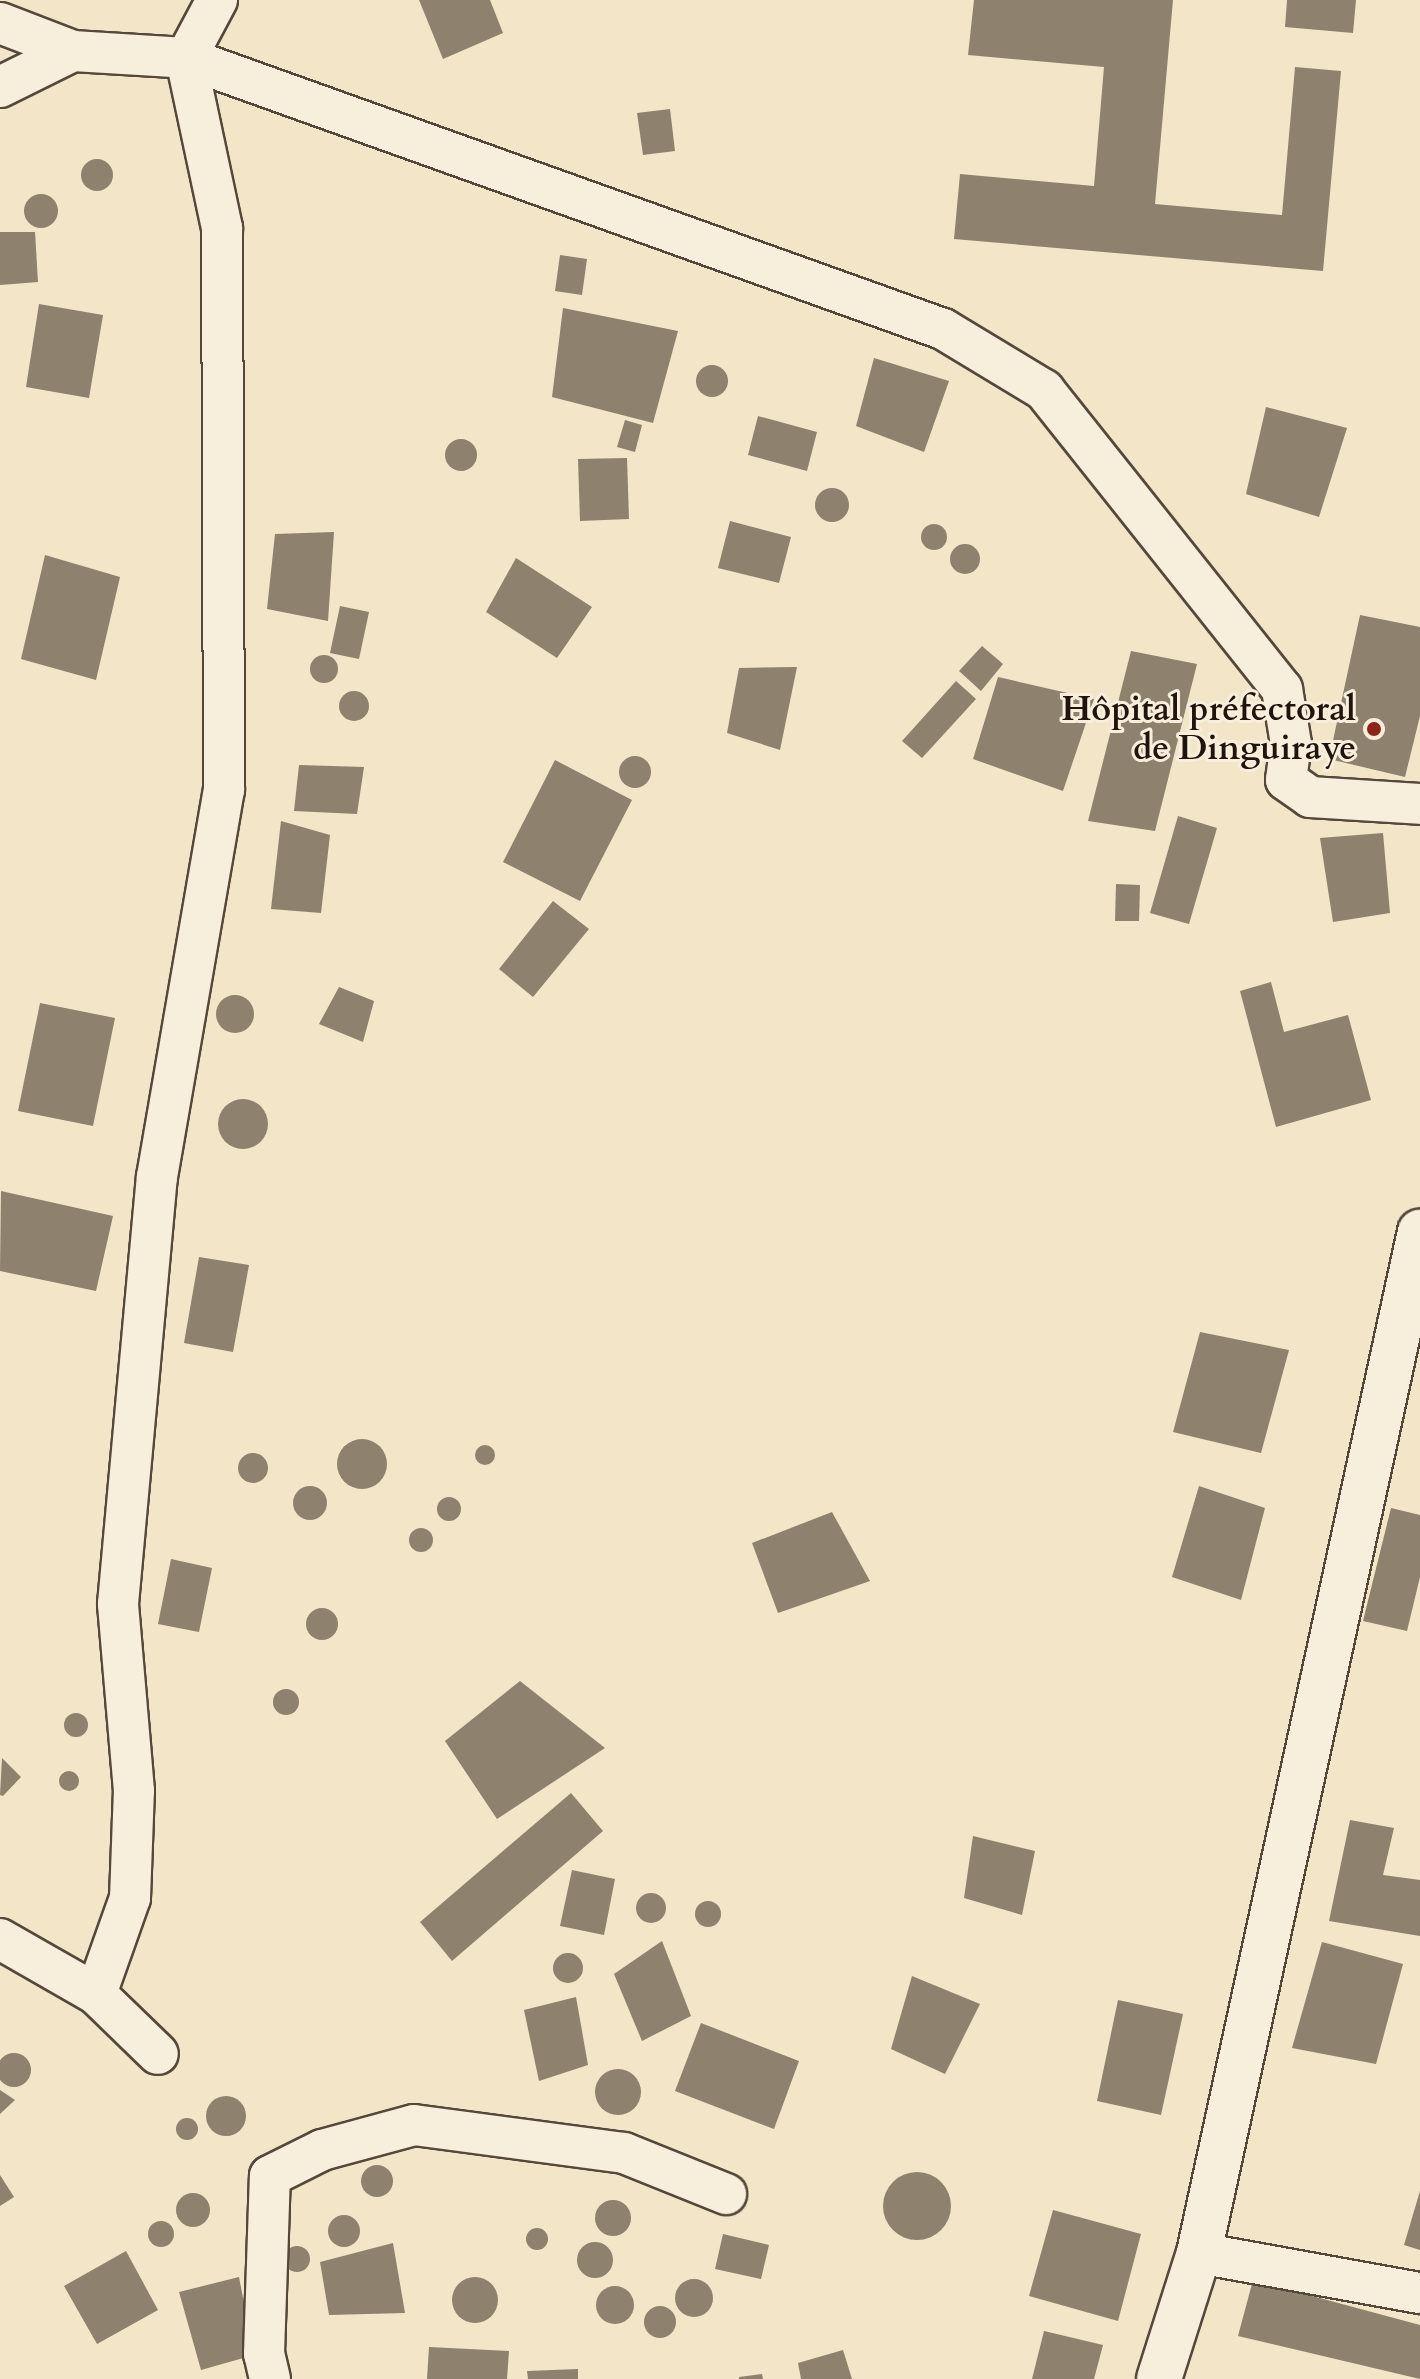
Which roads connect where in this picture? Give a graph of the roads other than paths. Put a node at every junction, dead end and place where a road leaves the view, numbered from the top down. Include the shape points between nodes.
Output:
1 (217, 0) edge
2 (0, 23) edge
3 (73, 51) junction
4 (186, 58) junction
5 (0, 87) edge
6 (1420, 804) edge
7 (1420, 1232) edge
8 (0, 1939) edge
9 (96, 1994) junction
10 (158, 2054) dead end
11 (726, 2194) dead end
12 (1199, 2253) junction
13 (1420, 2293) edge
14 (270, 2379) edge
15 (1159, 2379) edge

1 - 4 street
2 - 3 street
3 - 4 street
3 - 5 street
4 - 6 street via 943,329 1044,390 1282,689 1291,744 1286,780 1310,797
4 - 9 street via 222,228 224,790 157,1177 118,1604 134,1791 130,1898
7 - 12 street
8 - 9 street
9 - 10 street
11 - 14 street via 624,2153 414,2125 322,2150 270,2176 264,2354
12 - 13 street
12 - 15 street

